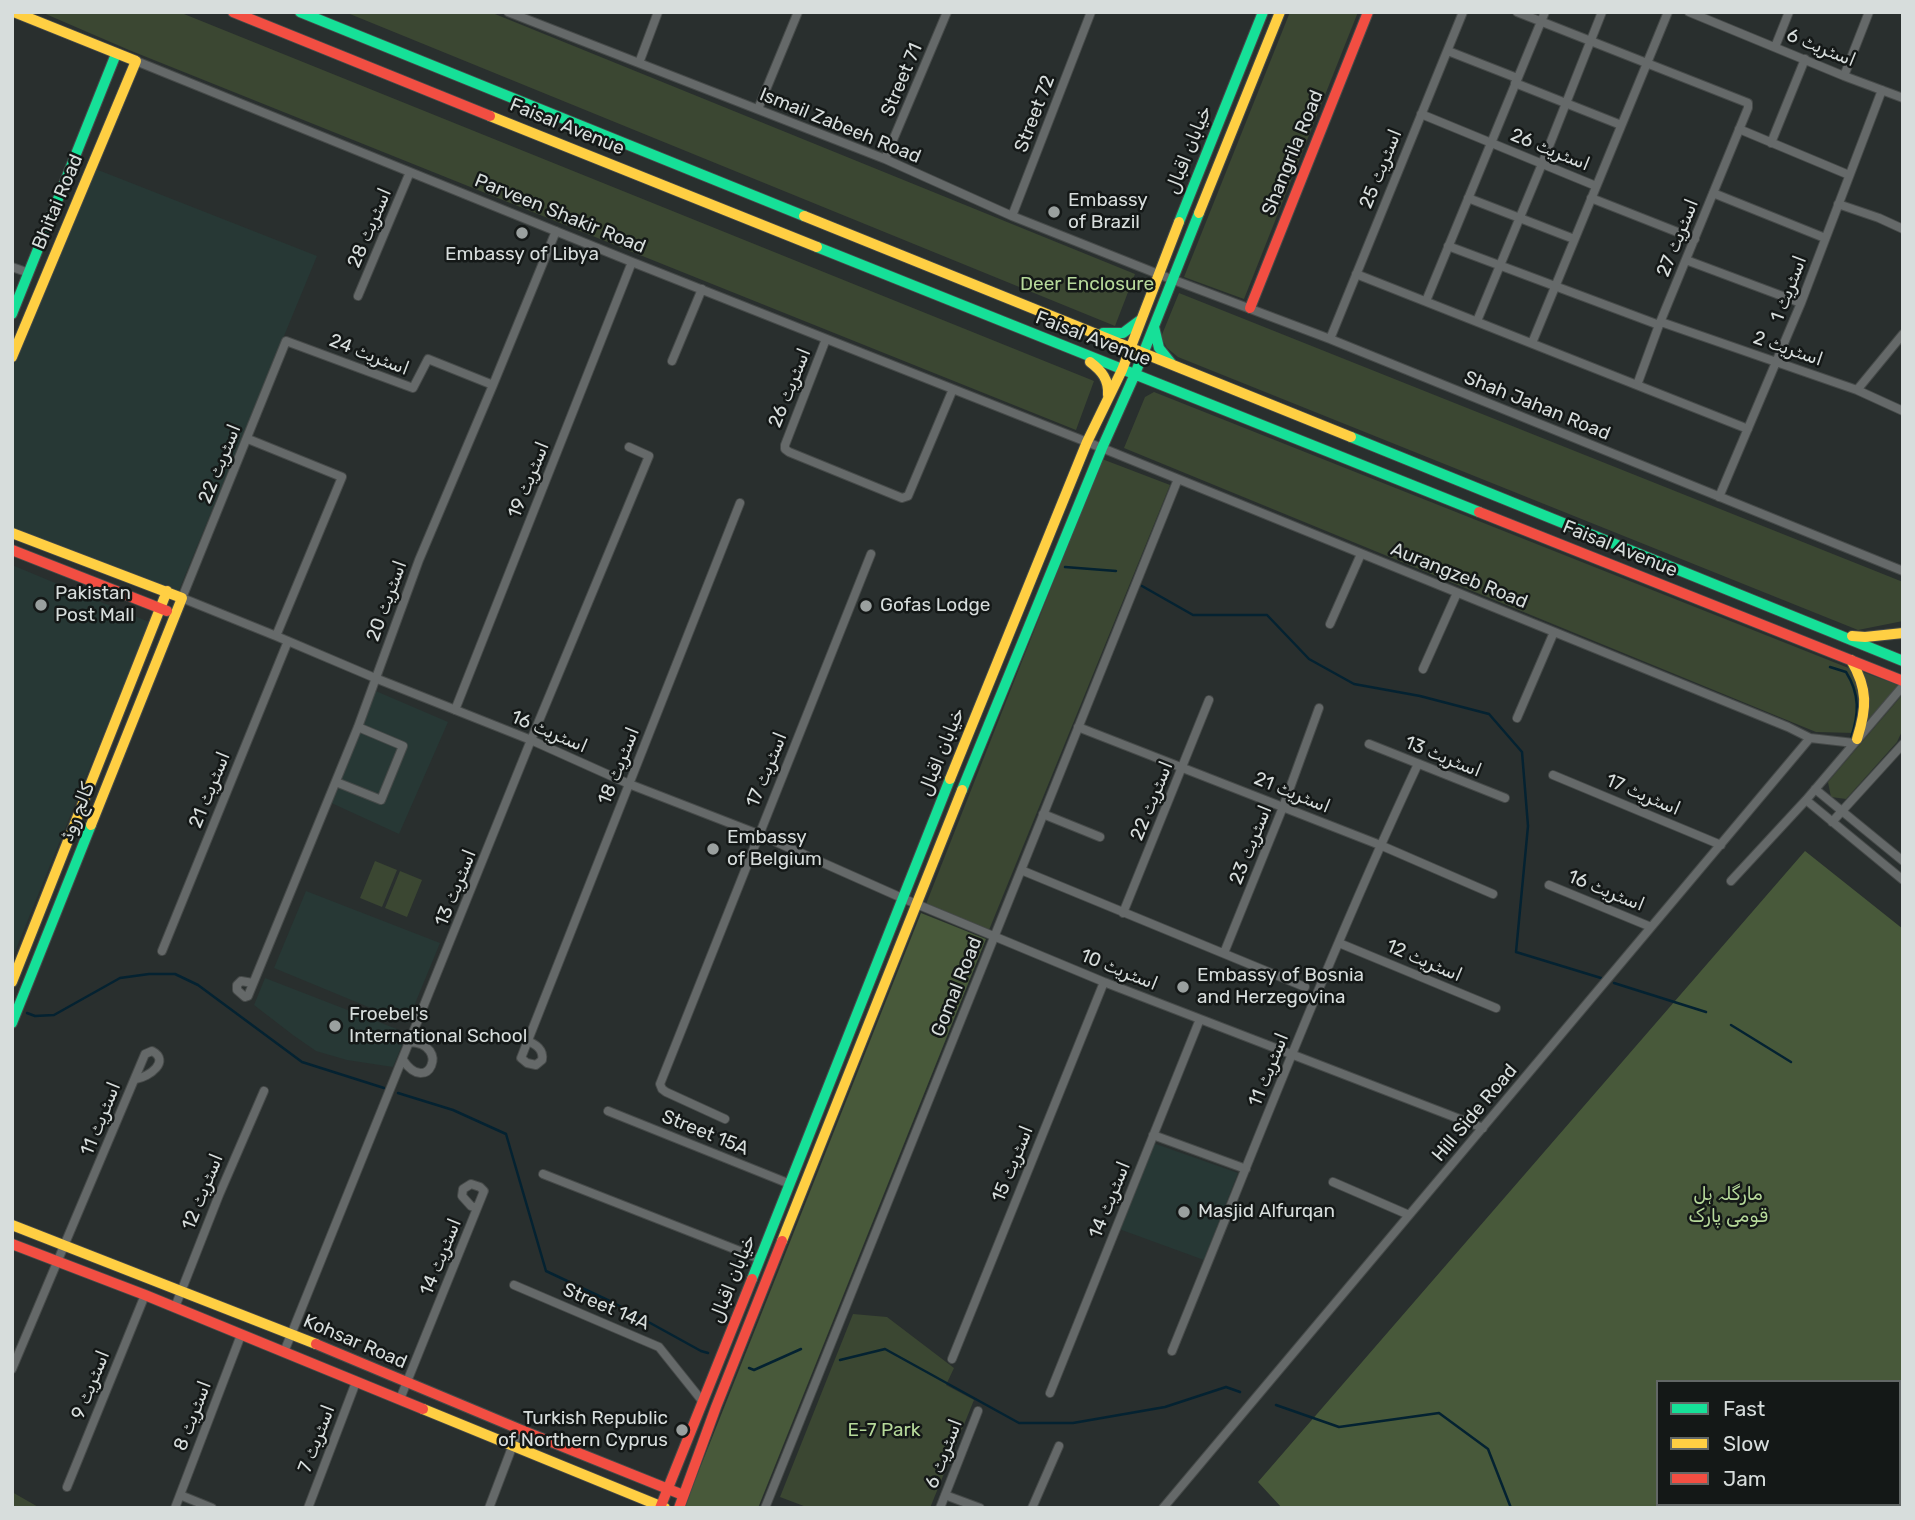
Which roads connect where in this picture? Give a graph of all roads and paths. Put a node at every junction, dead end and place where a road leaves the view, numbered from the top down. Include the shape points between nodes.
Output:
1 (13, 12) edge
2 (233, 12) edge
3 (301, 12) edge
4 (508, 12) edge
5 (658, 12) edge
6 (798, 12) edge
7 (947, 12) edge
8 (1091, 12) edge
9 (1263, 12) edge
10 (1280, 12) edge
11 (1368, 12) edge
12 (1463, 12) edge
13 (1517, 12) edge
14 (1545, 12) edge
15 (1601, 12) edge
16 (1668, 12) edge
17 (1689, 12) edge
18 (1789, 12) edge
19 (1869, 12) edge
20 (1702, 15) edge
21 (1541, 22) junction
22 (332, 25) junction
23 (292, 36) junction
24 (1590, 41) junction
25 (1775, 47) junction
26 (325, 48) junction
27 (1448, 51) junction
28 (116, 54) junction
29 (1805, 59) junction
30 (136, 61) junction
31 (639, 63) junction
32 (1647, 63) junction
33 (1844, 76) junction
34 (1516, 81) junction
35 (1882, 90) junction
36 (1903, 97) edge
37 (1565, 103) junction
38 (758, 109) junction
39 (1421, 114) junction
40 (1621, 125) junction
41 (1739, 129) junction
42 (1492, 143) junction
43 (1772, 143) junction
44 (885, 159) junction
45 (1542, 164) junction
46 (410, 172) junction
47 (1849, 175) junction
48 (1596, 186) junction
49 (1713, 193) junction
50 (1468, 198) junction
51 (1591, 198) junction
52 (1838, 204) junction
53 (1012, 216) junction
54 (1520, 218) junction
55 (1903, 229) edge
56 (556, 231) junction
57 (1825, 238) junction
58 (1574, 239) junction
59 (1695, 239) junction
60 (1448, 246) junction
61 (1686, 260) junction
62 (632, 262) junction
63 (1500, 265) junction
64 (12, 267) edge
65 (29, 273) junction
66 (1157, 274) junction
67 (1356, 274) junction
68 (1173, 280) junction
69 (1555, 286) junction
70 (702, 289) junction
71 (358, 296) dead end
72 (1426, 301) junction
73 (1801, 303) junction
74 (1250, 308) junction
75 (12, 314) edge
76 (1141, 319) junction
77 (1476, 321) junction
78 (1660, 323) junction
79 (1154, 326) junction
80 (1085, 330) junction
81 (1903, 334) edge
82 (826, 339) junction
83 (1330, 339) junction
84 (286, 341) joint
85 (1532, 343) junction
86 (1130, 348) junction
87 (1074, 351) junction
88 (1144, 353) junction
89 (12, 357) edge
90 (672, 361) dead end
91 (1776, 362) junction
92 (1174, 365) junction
93 (1122, 370) junction
94 (1135, 374) junction
95 (493, 385) junction
96 (1637, 385) junction
97 (1167, 387) junction
98 (953, 389) junction
99 (1857, 390) junction
100 (1105, 406) junction
101 (1903, 411) edge
102 (1118, 412) junction
103 (1748, 429) junction
104 (248, 439) junction
105 (1095, 445) junction
106 (629, 447) dead end
107 (1178, 479) junction
108 (1719, 497) junction
109 (740, 503) dead end
110 (12, 533) edge
111 (12, 550) edge
112 (872, 554) dead end
113 (1361, 554) junction
114 (1903, 571) edge
115 (167, 591) junction
116 (1457, 593) junction
117 (182, 598) junction
118 (161, 608) junction
119 (176, 614) junction
120 (1330, 624) dead end
121 (1554, 632) junction
122 (1903, 632) edge
123 (1838, 635) junction
124 (276, 636) junction
125 (288, 641) junction
126 (1850, 659) junction
127 (1903, 661) edge
128 (1423, 669) dead end
129 (376, 678) junction
130 (1903, 683) edge
131 (1209, 700) dead end
132 (1319, 708) dead end
133 (455, 710) junction
134 (1517, 718) dead end
135 (358, 727) junction
136 (1078, 727) junction
137 (1810, 738) junction
138 (531, 740) junction
139 (1855, 741) junction
140 (1369, 744) dead end
141 (1903, 744) edge
142 (1418, 764) junction
143 (1183, 767) junction
144 (1553, 775) dead end
145 (336, 782) junction
146 (629, 784) junction
147 (1815, 789) junction
148 (1505, 798) dead end
149 (1806, 800) junction
150 (1283, 807) junction
151 (1842, 811) junction
152 (1043, 814) junction
153 (1832, 822) junction
154 (758, 834) junction
155 (1100, 837) dead end
156 (1380, 845) junction
157 (1721, 845) junction
158 (1903, 861) edge
159 (1021, 870) junction
160 (1903, 880) edge
161 (1731, 881) dead end
162 (1549, 885) dead end
163 (1493, 894) dead end
164 (902, 898) junction
165 (915, 904) junction
166 (1123, 913) junction
167 (1651, 927) junction
168 (994, 937) junction
169 (1339, 943) junction
170 (162, 951) dead end
171 (1224, 953) junction
172 (12, 982) edge
173 (1104, 982) junction
174 (253, 983) dead end
175 (1305, 987) dead end
176 (1496, 1008) dead end
177 (1200, 1019) junction
178 (12, 1023) edge
179 (527, 1041) dead end
180 (410, 1042) junction
181 (1292, 1055) junction
182 (403, 1060) junction
183 (136, 1079) dead end
184 (264, 1091) dead end
185 (608, 1111) dead end
186 (725, 1119) dead end
187 (1482, 1128) junction
188 (1153, 1135) junction
189 (1246, 1170) junction
190 (543, 1174) dead end
191 (1333, 1182) dead end
192 (790, 1184) junction
193 (477, 1209) dead end
194 (1409, 1215) junction
195 (12, 1225) edge
196 (12, 1244) edge
197 (65, 1246) junction
198 (760, 1259) junction
199 (58, 1262) junction
200 (514, 1285) dead end
201 (181, 1290) junction
202 (145, 1295) junction
203 (175, 1307) junction
204 (292, 1334) junction
205 (241, 1335) junction
206 (284, 1352) junction
207 (1172, 1352) dead end
208 (952, 1359) dead end
209 (12, 1369) edge
210 (356, 1382) junction
211 (407, 1383) junction
212 (1050, 1393) dead end
213 (400, 1399) junction
214 (703, 1402) junction
215 (978, 1411) dead end
216 (519, 1429) junction
217 (1059, 1446) dead end
218 (513, 1447) junction
219 (67, 1487) dead end
220 (666, 1488) junction
221 (945, 1494) junction
222 (180, 1495) junction
223 (683, 1495) junction
224 (662, 1507) edge
225 (175, 1508) edge
226 (212, 1508) edge
227 (308, 1508) edge
228 (489, 1508) edge
229 (679, 1508) edge
230 (765, 1508) edge
231 (940, 1508) edge
232 (981, 1508) edge
233 (1031, 1508) edge
234 (1163, 1508) edge

1 - 28 main road, Parveen Shakir Road
2 - 23 main road, Faisal Avenue
3 - 22 main road, Faisal Avenue
3 - 23 main road via 306,27
4 - 31 street, Ismail Zabeeh Road
5 - 31 street
6 - 38 street
7 - 44 street, Street 71
8 - 53 street, Street 72
9 - 66 main road, خیابان اقبال
10 - 68 main road, خیابان اقبال
11 - 74 main road, Shangrila Road
12 - 27 street, اسٹریٹ 25
13 - 21 street
14 - 21 street
15 - 24 street
16 - 32 street
17 - 20 street, اسٹریٹ 6
18 - 25 street
19 - 33 street
20 - 25 street, اسٹریٹ 6
21 - 24 street
21 - 34 street
22 - 26 main road via 317,33
22 - 80 main road, Faisal Avenue
23 - 26 main road, Faisal Avenue
24 - 32 street
24 - 37 street
25 - 29 street, اسٹریٹ 6
26 - 87 main road, Faisal Avenue
27 - 34 street
27 - 39 street, اسٹریٹ 25
28 - 30 main road, Parveen Shakir Road
28 - 65 main road, Bhitai Road
29 - 33 street, اسٹریٹ 6
29 - 43 street
30 - 46 street, Parveen Shakir Road
30 - 89 main road, Bhitai Road
31 - 38 street, Ismail Zabeeh Road
32 - 40 street
32 - 41 street, اسٹریٹ 27 via 1748,103
33 - 35 street, اسٹریٹ 6
34 - 37 street
34 - 42 street
35 - 36 street, اسٹریٹ 6
35 - 47 street, اسٹریٹ 1
37 - 40 street
37 - 45 street
38 - 44 street, Ismail Zabeeh Road
39 - 42 street, اسٹریٹ 26
39 - 67 street, اسٹریٹ 25
40 - 48 street
41 - 43 street
41 - 49 street, اسٹریٹ 27
42 - 45 street, اسٹریٹ 26
42 - 50 street
43 - 47 street
44 - 53 street, Ismail Zabeeh Road
45 - 48 street, اسٹریٹ 26
45 - 54 street
46 - 56 street, Parveen Shakir Road
46 - 71 street, اسٹریٹ 28
47 - 52 street, اسٹریٹ 1
48 - 51 street
49 - 57 street
49 - 59 street, اسٹریٹ 27
50 - 54 street
50 - 60 street
51 - 58 street
51 - 59 street, اسٹریٹ 26
52 - 55 street
52 - 57 street, اسٹریٹ 1
53 - 66 street, Ismail Zabeeh Road
54 - 58 street
54 - 63 street
56 - 62 street, Parveen Shakir Road
56 - 95 street, اسٹریٹ 20
57 - 73 street, اسٹریٹ 1
58 - 69 street
59 - 61 street, اسٹریٹ 27
60 - 63 street, اسٹریٹ 2
60 - 72 street
61 - 73 street
61 - 78 street, اسٹریٹ 27
62 - 70 street, Parveen Shakir Road
62 - 133 street, اسٹریٹ 19
63 - 69 street, اسٹریٹ 2
63 - 77 street
64 - 65 street
65 - 75 main road, Bhitai Road
66 - 68 street, Shah Jahan Road
66 - 76 main road, خیابان اقبال
67 - 72 street
67 - 83 street, اسٹریٹ 25
68 - 74 street, Shah Jahan Road
68 - 79 main road, خیابان اقبال
69 - 78 street, اسٹریٹ 2
69 - 85 street
70 - 82 street, Parveen Shakir Road
70 - 90 street
72 - 77 street
73 - 91 street, اسٹریٹ 1
74 - 83 street, Shah Jahan Road
76 - 80 main road via 1119,335
76 - 86 main road, خیابان اقبال
77 - 85 street
78 - 91 street, اسٹریٹ 2
78 - 96 street, اسٹریٹ 27
79 - 88 main road, خیابان اقبال
79 - 92 main road via 1159,348
80 - 86 main road, Faisal Avenue
81 - 99 street
82 - 98 street, Parveen Shakir Road
82 - 98 street, اسٹریٹ 26 via 785,449 889,493 906,498
83 - 108 street, Shah Jahan Road
84 - 95 street, اسٹریٹ 24 via 413,388 425,360 430,359
84 - 104 street, اسٹریٹ 22
85 - 96 street
86 - 88 main road, Faisal Avenue
86 - 93 main road, خیابان اقبال
87 - 93 main road, Faisal Avenue
87 - 100 main road via 1104,374 1109,391
88 - 92 main road, Faisal Avenue
88 - 94 main road, خیابان اقبال
91 - 99 street, اسٹریٹ 2
91 - 103 street, اسٹریٹ 1
92 - 123 main road, Faisal Avenue
93 - 94 main road, Faisal Avenue
93 - 100 main road, خیابان اقبال
94 - 97 main road, Faisal Avenue
94 - 102 main road, خیابان اقبال
95 - 129 street, اسٹریٹ 20 via 419,559
96 - 103 street
97 - 102 main road via 1142,387
97 - 126 main road, Faisal Avenue
98 - 105 street, Parveen Shakir Road
99 - 101 street, اسٹریٹ 2
100 - 105 main road, خیابان اقبال
102 - 105 main road, خیابان اقبال
103 - 108 street, اسٹریٹ 1
104 - 117 street, اسٹریٹ 22
104 - 124 street via 342,477
105 - 107 street, Aurangzeb Road
105 - 164 main road, خیابان اقبال
105 - 165 main road, خیابان اقبال
106 - 138 street, اسٹریٹ 13 via 649,456
107 - 113 street, Aurangzeb Road
107 - 136 street, Gomal Road
108 - 114 street, Shah Jahan Road
109 - 146 street, اسٹریٹ 18
110 - 115 main road
111 - 118 main road
112 - 154 street, اسٹریٹ 17
113 - 116 street, Aurangzeb Road
113 - 120 street
115 - 117 main road
115 - 118 main road, کالج روڈ
116 - 121 street, Aurangzeb Road
116 - 128 street
117 - 119 main road, کالج روڈ
117 - 124 street, اسٹریٹ 16
118 - 119 main road
118 - 172 main road, کالج روڈ
119 - 178 main road, کالج روڈ
121 - 134 street
121 - 137 street, Aurangzeb Road
122 - 123 main road
123 - 127 main road, Faisal Avenue
124 - 125 street, اسٹریٹ 16
125 - 129 street, اسٹریٹ 16
125 - 170 street, اسٹریٹ 21
126 - 130 main road, Faisal Avenue
126 - 139 main road via 1859,673 1866,703
129 - 133 street, اسٹریٹ 16
129 - 135 street, اسٹریٹ 20
130 - 139 street
131 - 143 street, اسٹریٹ 22
132 - 150 street, اسٹریٹ 23
133 - 138 street, اسٹریٹ 16
135 - 145 street, اسٹریٹ 20
135 - 145 street via 403,746 382,800
136 - 143 street, اسٹریٹ 21
136 - 152 street, Gomal Road
137 - 139 street, Aurangzeb Road
137 - 157 street, Hill Side Road
138 - 146 street, اسٹریٹ 16
138 - 180 street, اسٹریٹ 13
139 - 147 street
140 - 142 street, اسٹریٹ 13
141 - 151 street
142 - 148 street, اسٹریٹ 13
142 - 156 street, اسٹریٹ 11
143 - 150 street, اسٹریٹ 21
143 - 166 street, اسٹریٹ 22
144 - 157 street, اسٹریٹ 17
145 - 174 street, اسٹریٹ 20
146 - 154 street, اسٹریٹ 16
146 - 179 street, اسٹریٹ 18
147 - 149 street
147 - 151 street
149 - 153 street
149 - 161 street
150 - 156 street, اسٹریٹ 21
150 - 171 street, اسٹریٹ 23
151 - 153 street
151 - 158 street
152 - 155 street
152 - 159 street, Gomal Road
153 - 160 street
154 - 164 street, اسٹریٹ 16
154 - 186 street, اسٹریٹ 17 via 660,1084 675,1097
156 - 163 street, اسٹریٹ 21
156 - 169 street, اسٹریٹ 11
157 - 167 street, Hill Side Road
159 - 166 street
159 - 168 street, Gomal Road
162 - 167 street, اسٹریٹ 16
164 - 165 street, اسٹریٹ 10
164 - 192 main road, خیابان اقبال
165 - 168 street, اسٹریٹ 10
165 - 223 main road, خیابان اقبال
166 - 171 street
167 - 187 street, Hill Side Road
168 - 173 street, اسٹریٹ 10
168 - 230 street, Gomal Road
169 - 176 street, اسٹریٹ 12
169 - 181 street, اسٹریٹ 11
171 - 175 street
173 - 177 street, اسٹریٹ 10
173 - 208 street, اسٹریٹ 15
177 - 181 street, اسٹریٹ 10
177 - 188 street, اسٹریٹ 14
180 - 182 street, اسٹریٹ 13
180 - 182 street via 428,1048 432,1066 416,1073
181 - 187 street, اسٹریٹ 10
181 - 189 street, اسٹریٹ 11
182 - 204 street, اسٹریٹ 13
183 - 197 street, اسٹریٹ 11 via 155,1068 160,1061 157,1053 145,1054
184 - 201 street, اسٹریٹ 12
185 - 192 street, Street 15A
187 - 194 street, Hill Side Road
188 - 189 street
188 - 212 street, اسٹریٹ 14
189 - 207 street, اسٹریٹ 11
190 - 198 street
191 - 194 street
192 - 198 main road, خیابان اقبال
193 - 211 street, اسٹریٹ 14 via 465,1200 462,1196 471,1184 484,1191
194 - 234 street, Hill Side Road
195 - 197 main road, Kohsar Road
196 - 199 main road, Kohsar Road
197 - 199 street
197 - 201 main road, Kohsar Road
198 - 214 main road, خیابان اقبال
199 - 202 main road, Kohsar Road
199 - 209 street
200 - 214 street, Street 14A via 659,1347
201 - 203 street, اسٹریٹ 12
201 - 204 main road, Kohsar Road
202 - 203 main road, Kohsar Road
202 - 219 street, اسٹریٹ 9
203 - 205 main road, Kohsar Road
204 - 206 street, اسٹریٹ 13
204 - 211 main road, Kohsar Road
205 - 206 main road, Kohsar Road
205 - 222 street, اسٹریٹ 8
206 - 210 main road, Kohsar Road
210 - 213 main road, Kohsar Road
210 - 227 street, اسٹریٹ 7
211 - 213 street
211 - 216 main road, Kohsar Road
213 - 218 main road, Kohsar Road
214 - 220 main road, خیابان اقبال
215 - 221 street, اسٹریٹ 6
216 - 218 street
216 - 220 main road, Kohsar Road
217 - 233 street
218 - 224 main road, Kohsar Road
218 - 228 street
220 - 223 main road, Kohsar Road
220 - 224 main road, خیابان اقبال
221 - 231 street, اسٹریٹ 6
221 - 232 street
222 - 225 street, اسٹریٹ 8
222 - 226 street
223 - 229 main road, خیابان اقبال

